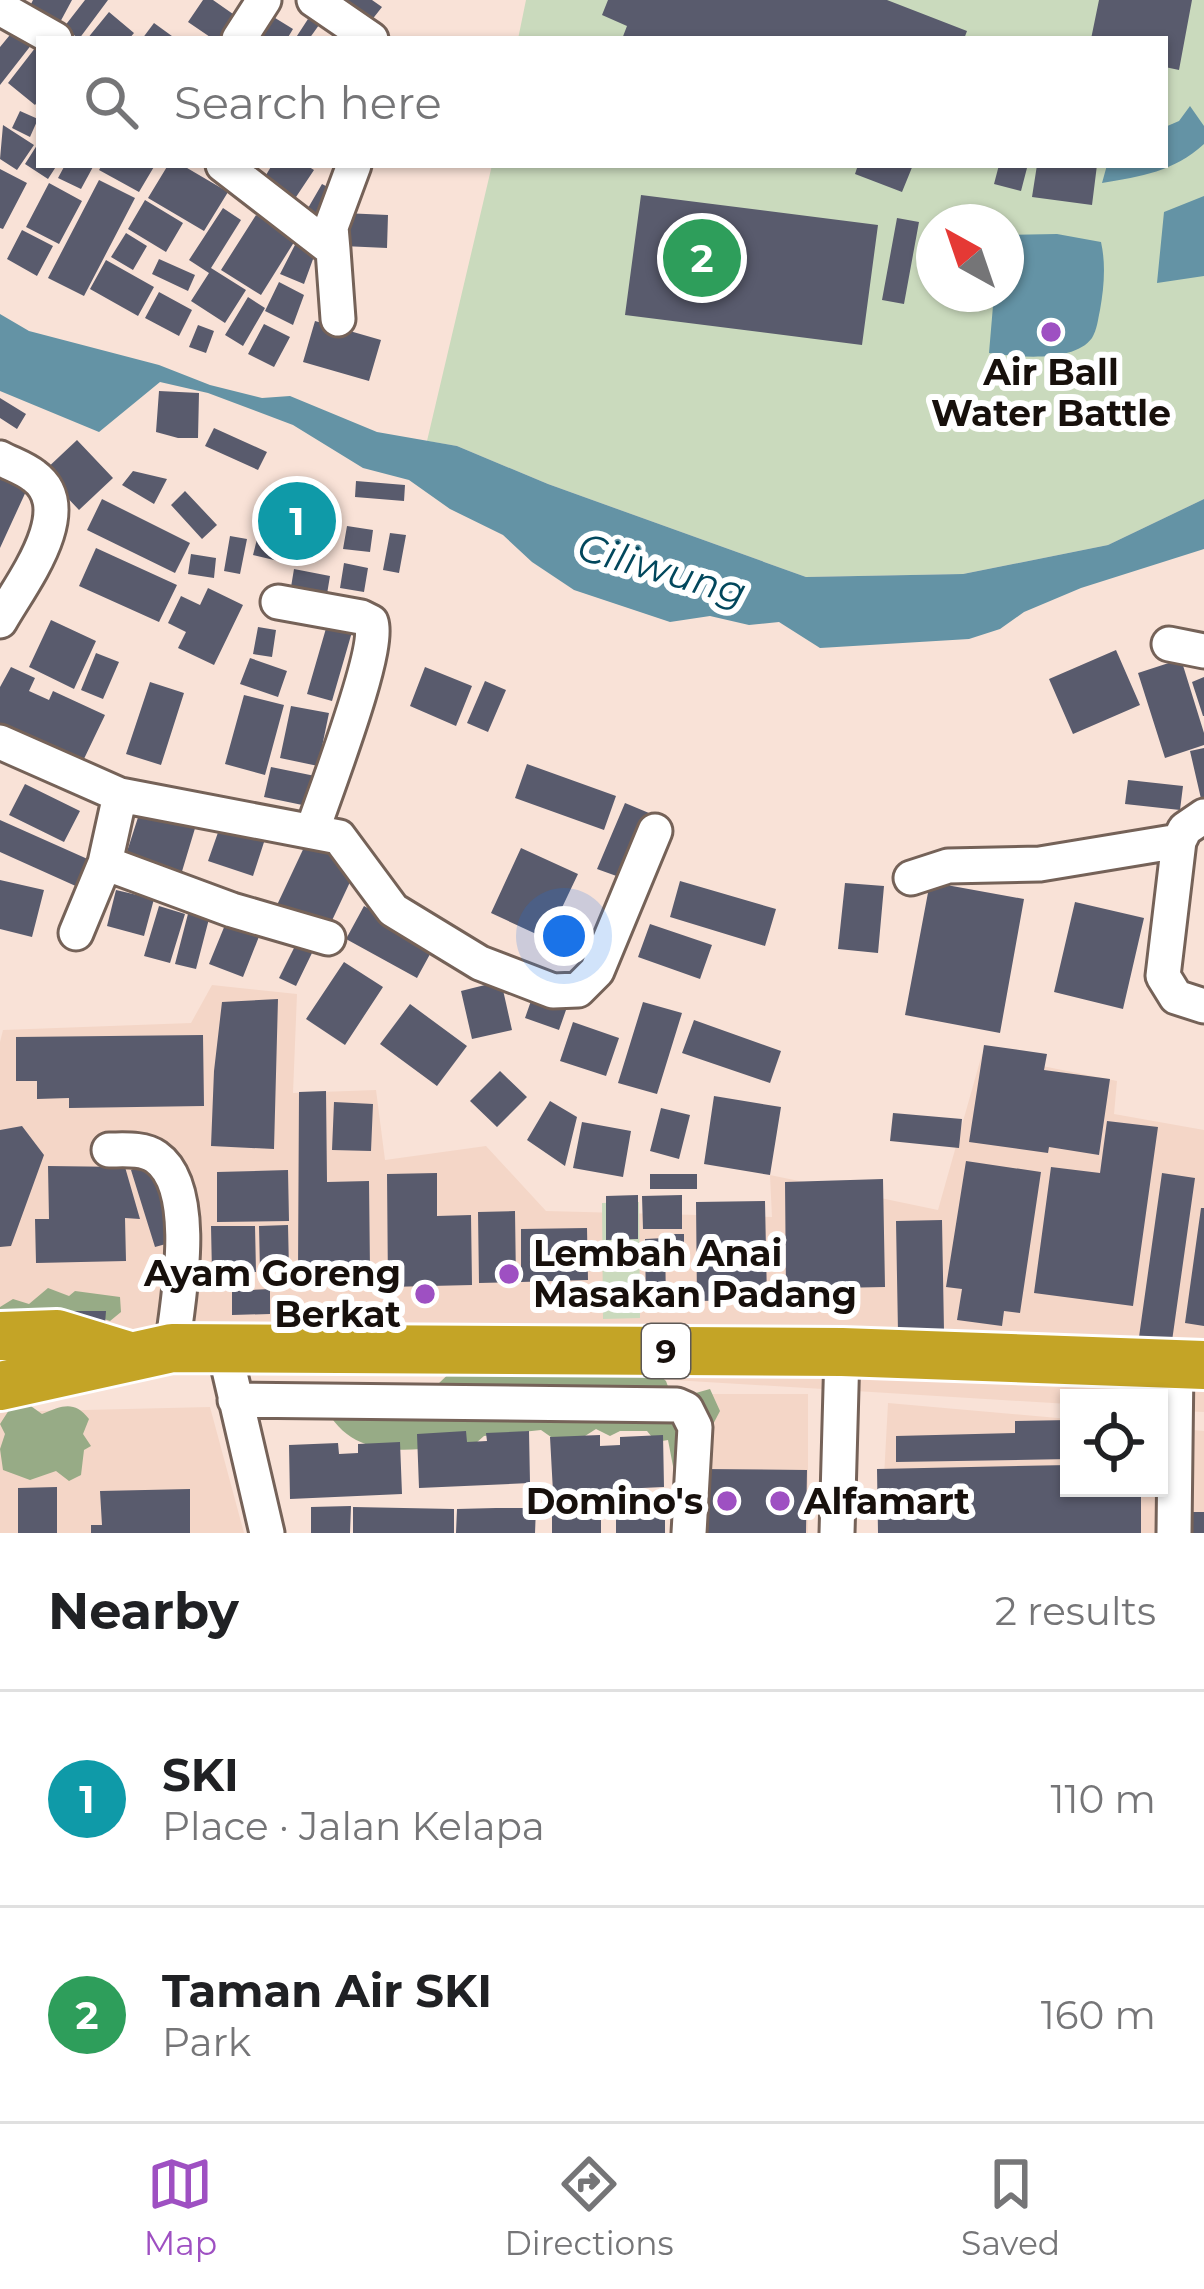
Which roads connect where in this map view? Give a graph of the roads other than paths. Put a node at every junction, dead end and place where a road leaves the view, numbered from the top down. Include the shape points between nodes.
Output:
1 (265, 0) edge
2 (314, 0) edge
3 (0, 8) edge
4 (50, 36) edge
5 (241, 36) edge
6 (367, 36) edge
7 (227, 168) edge
8 (353, 168) edge
9 (333, 250) junction
10 (338, 319) dead end
11 (0, 458) edge
12 (278, 602) dead end
13 (0, 621) edge
14 (1169, 644) dead end
15 (1204, 651) edge
16 (0, 742) edge
17 (120, 795) junction
18 (1204, 816) edge
19 (313, 829) junction
20 (655, 830) dead end
21 (1179, 841) junction
22 (105, 863) junction
23 (911, 878) dead end
24 (76, 933) dead end
25 (328, 938) dead end
26 (1204, 1006) edge
27 (110, 1150) dead end
28 (0, 1336) edge
29 (224, 1348) junction
30 (150, 1352) junction
31 (842, 1352) junction
32 (54, 1356) junction
33 (1190, 1364) edge
34 (0, 1386) edge
35 (235, 1400) junction
36 (267, 1533) edge
37 (689, 1533) edge
38 (836, 1533) edge
39 (1174, 1533) edge

1 - 5 street
2 - 6 street
3 - 4 street
7 - 9 street
8 - 9 street via 331,227
9 - 10 street
11 - 13 street via 46,487 51,530
12 - 19 street via 361,616 374,630
14 - 15 street
16 - 17 street
17 - 19 street
17 - 22 street
18 - 21 street
19 - 20 street via 339,836 393,910 432,937 553,991 578,989 598,971
21 - 23 street via 1040,864 948,866
21 - 26 street via 1162,976 1176,997
22 - 24 street
22 - 25 street
27 - 30 street via 154,1155 173,1176 183,1221
28 - 32 highway, 9
29 - 30 highway, 9
29 - 31 highway, 9
29 - 35 street
30 - 32 highway, 9
31 - 33 highway, 9
31 - 38 street
32 - 34 highway, 9
33 - 39 street
35 - 36 street
35 - 37 street via 677,1405 695,1427

